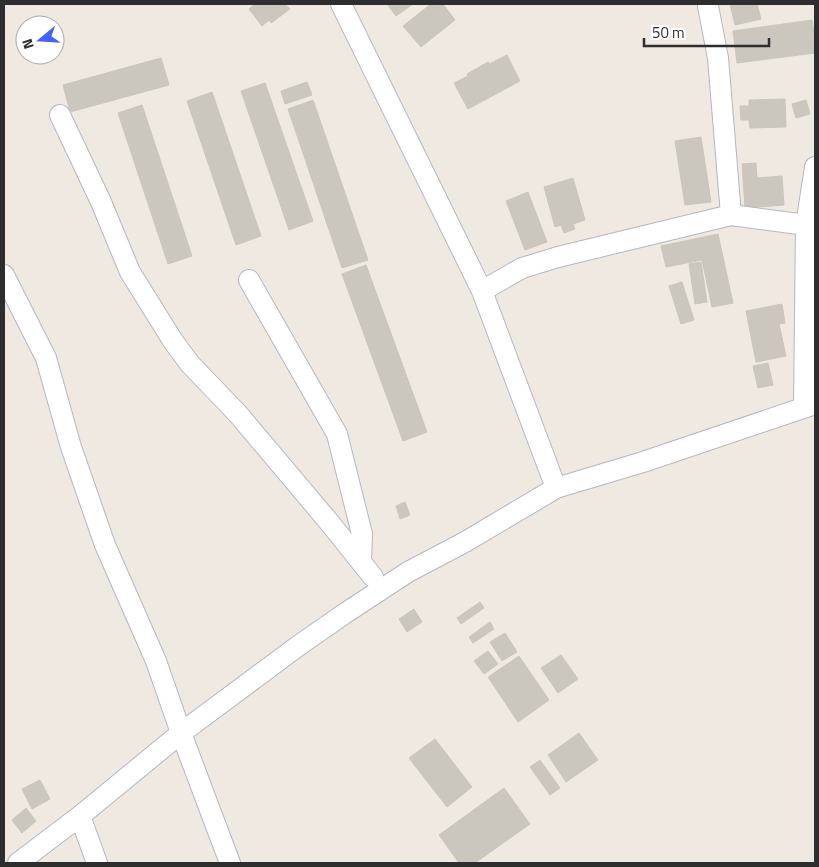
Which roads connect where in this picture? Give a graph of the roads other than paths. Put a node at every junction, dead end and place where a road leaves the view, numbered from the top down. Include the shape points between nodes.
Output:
1 (341, 4) edge
2 (708, 4) edge
3 (60, 115) dead end
4 (815, 167) edge
5 (731, 215) junction
6 (811, 225) edge
7 (4, 275) edge
8 (249, 280) dead end
9 (482, 291) junction
10 (810, 406) edge
11 (556, 488) junction
12 (367, 570) junction
13 (408, 572) junction
14 (344, 614) junction
15 (181, 733) junction
16 (80, 816) junction
17 (18, 863) edge
18 (97, 863) edge
19 (230, 863) edge

1 - 9 street
2 - 5 street via 718,58
3 - 12 street via 130,272 173,341
4 - 6 street
5 - 6 street
5 - 9 street via 558,257 522,268
6 - 10 street
7 - 15 street via 46,358 71,447 105,545 156,661
8 - 12 street via 337,434 362,534
9 - 11 street
10 - 11 street
11 - 13 street
12 - 13 street
12 - 14 street
13 - 14 street
14 - 15 street
15 - 16 street
15 - 19 street
16 - 17 street
16 - 18 street

